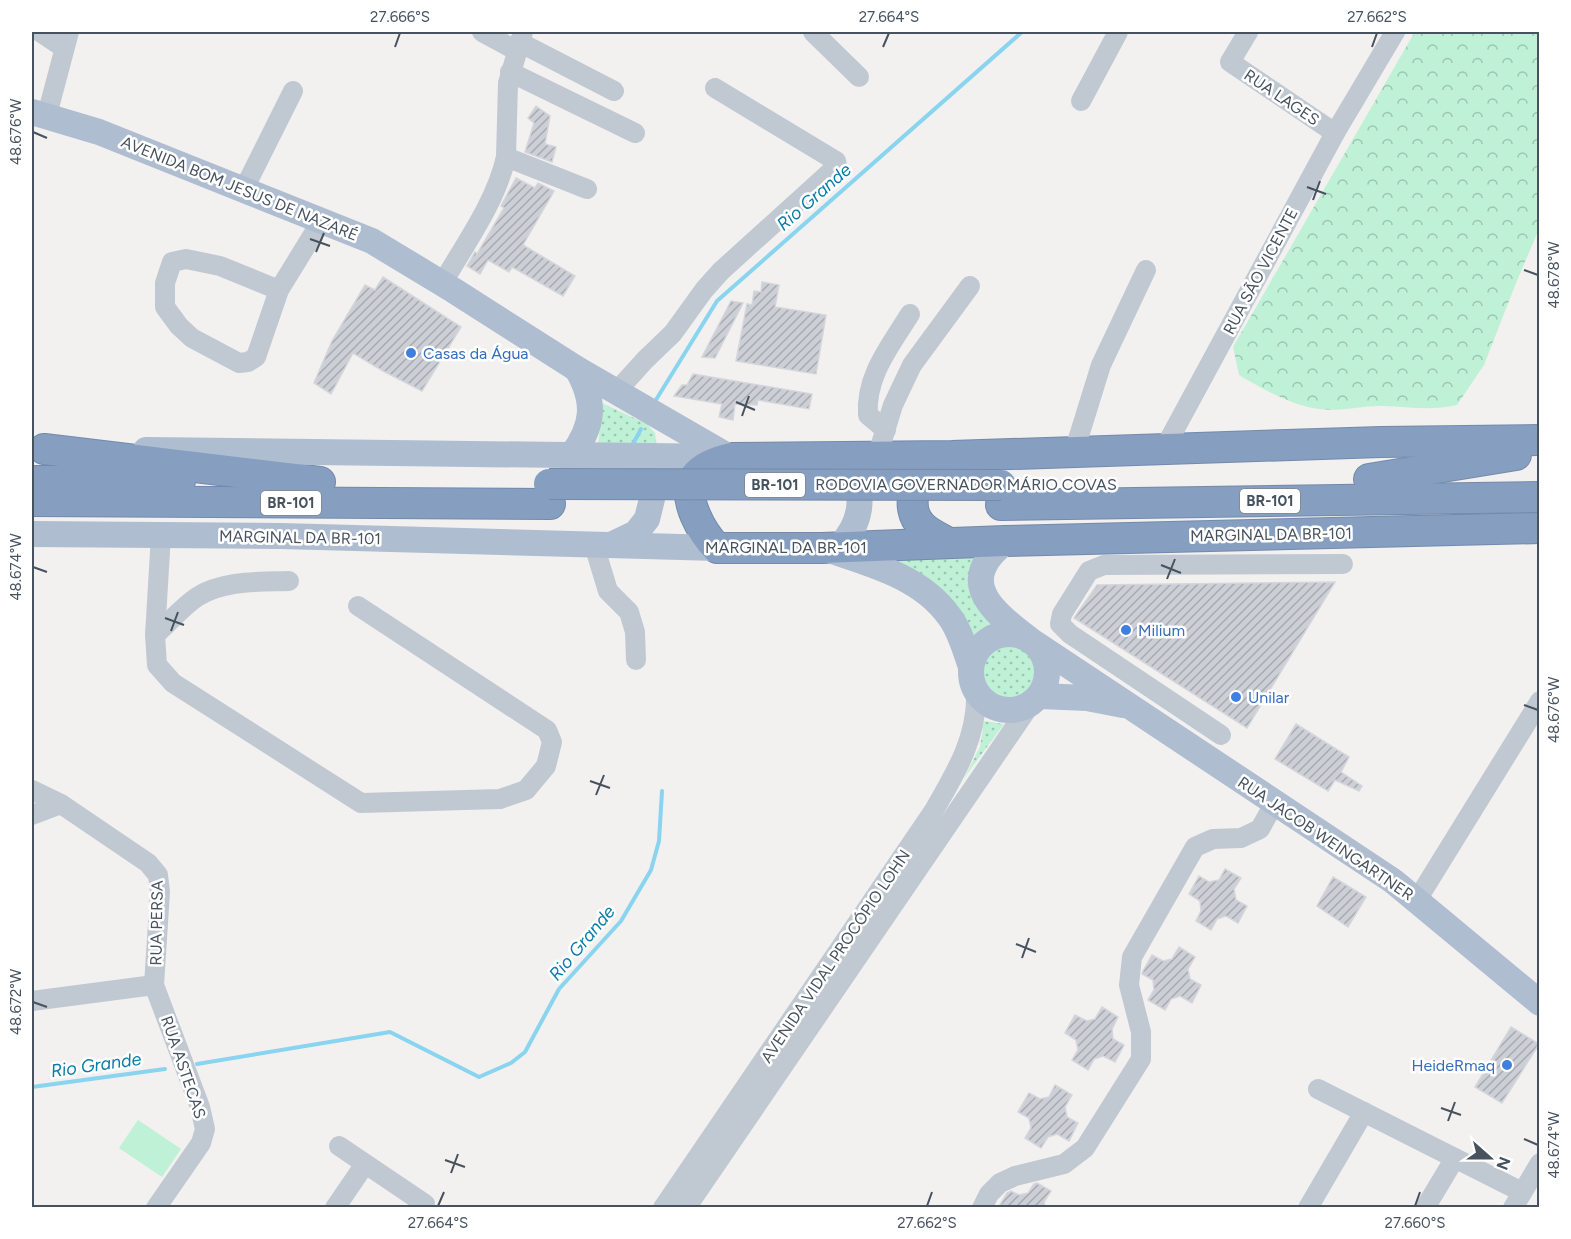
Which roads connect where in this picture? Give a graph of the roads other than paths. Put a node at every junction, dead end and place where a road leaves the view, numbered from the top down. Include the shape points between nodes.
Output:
1 (40, 32) edge
2 (482, 32) edge
3 (813, 32) edge
4 (1118, 32) edge
5 (1248, 32) edge
6 (1395, 32) edge
7 (67, 40) edge
8 (520, 42) edge
9 (510, 72) junction
10 (860, 77) dead end
11 (715, 88) dead end
12 (293, 91) dead end
13 (614, 91) dead end
14 (1081, 101) dead end
15 (39, 113) edge
16 (1335, 133) junction
17 (635, 134) dead end
18 (506, 157) junction
19 (244, 189) junction
20 (587, 189) dead end
21 (322, 220) junction
22 (1146, 270) dead end
23 (442, 284) junction
24 (970, 286) dead end
25 (279, 290) junction
26 (910, 314) dead end
27 (577, 369) junction
28 (616, 392) junction
29 (656, 415) junction
30 (1539, 440) edge
31 (881, 443) junction
32 (38, 449) edge
33 (1164, 449) junction
34 (1539, 451) edge
35 (1074, 452) junction
36 (572, 455) junction
37 (604, 455) junction
38 (952, 456) junction
39 (833, 457) junction
40 (731, 458) junction
41 (686, 468) junction
42 (1539, 476) edge
43 (1369, 479) junction
44 (32, 481) edge
45 (320, 482) junction
46 (550, 494) junction
47 (1001, 495) junction
48 (1539, 497) edge
49 (32, 501) edge
50 (1539, 528) edge
51 (32, 534) edge
52 (1298, 534) junction
53 (161, 535) junction
54 (1005, 541) junction
55 (949, 543) junction
56 (602, 545) junction
57 (717, 548) junction
58 (831, 548) junction
59 (1297, 564) junction
60 (1343, 564) dead end
61 (289, 581) dead end
62 (358, 606) dead end
63 (155, 635) junction
64 (1030, 640) junction
65 (636, 660) dead end
66 (974, 679) junction
67 (1035, 701) junction
68 (1539, 701) edge
69 (1132, 707) junction
70 (1221, 735) dead end
71 (32, 790) edge
72 (1275, 802) junction
73 (61, 804) junction
74 (32, 815) edge
75 (1417, 900) junction
76 (154, 985) junction
77 (1537, 995) edge
78 (32, 1001) edge
79 (1318, 1089) dead end
80 (1364, 1112) junction
81 (339, 1146) dead end
82 (1455, 1158) junction
83 (1539, 1163) edge
84 (365, 1164) junction
85 (1518, 1200) edge
86 (425, 1204) dead end
87 (156, 1208) edge
88 (335, 1208) edge
89 (663, 1208) edge
90 (686, 1208) edge
91 (982, 1208) edge
92 (1308, 1208) edge
93 (1425, 1208) edge

1 - 7 street
2 - 8 street
3 - 10 street
4 - 14 street
5 - 16 street, RUA LAGES via 1230,62
6 - 16 street, RUA SÃO VICENTE
7 - 15 street
8 - 9 street
8 - 13 street
9 - 17 street
9 - 18 street
11 - 28 street via 836,161 837,166 721,272 673,333
12 - 19 street
15 - 19 main road, AVENIDA BOM JESUS DE NAZARÉ via 99,132
16 - 33 street, RUA SÃO VICENTE
18 - 20 street
18 - 23 street via 484,212
19 - 21 main road, AVENIDA BOM JESUS DE NAZARÉ
21 - 23 main road, AVENIDA BOM JESUS DE NAZARÉ via 372,241
21 - 25 street
22 - 35 street via 1101,365
23 - 27 main road, AVENIDA BOM JESUS DE NAZARÉ
24 - 31 street via 912,365
25 - 25 street via 255,357 248,362 239,363 192,338 165,308 165,283 172,262 186,259 220,266
26 - 31 street via 877,367 867,400 868,415
27 - 28 main road, AVENIDA BOM JESUS DE NAZARÉ
27 - 36 main road via 586,386 590,413 583,440
28 - 29 main road, AVENIDA BOM JESUS DE NAZARÉ
29 - 40 main road, AVENIDA BOM JESUS DE NAZARÉ
29 - 41 main road, AVENIDA BOM JESUS DE NAZARÉ
30 - 33 highway
31 - 38 highway
31 - 39 highway
32 - 36 main road
32 - 45 highway
33 - 35 highway
34 - 43 highway
35 - 38 highway
36 - 37 main road
37 - 41 main road
37 - 56 main road via 636,468 649,482 652,499 647,519 636,533
38 - 55 highway via 928,468 917,481 913,499 915,517 923,527
39 - 40 highway
39 - 58 main road via 855,478 860,513 848,538
40 - 41 highway via 705,468
41 - 57 highway via 697,521
42 - 43 highway, RODOVIA GOVERNADOR MÁRIO COVAS / BR-101
43 - 47 highway, RODOVIA GOVERNADOR MÁRIO COVAS / BR-101
44 - 45 highway, RODOVIA GOVERNADOR MÁRIO COVAS / BR-101
45 - 46 highway, RODOVIA GOVERNADOR MÁRIO COVAS / BR-101
46 - 47 highway, RODOVIA GOVERNADOR MÁRIO COVAS / BR-101
46 - 49 highway, RODOVIA GOVERNADOR MÁRIO COVAS / BR-101
47 - 48 highway, RODOVIA GOVERNADOR MÁRIO COVAS / BR-101
50 - 52 highway, MARGINAL DA BR-101
51 - 53 main road, MARGINAL DA BR-101
52 - 54 highway, MARGINAL DA BR-101
52 - 59 street
53 - 56 main road, MARGINAL DA BR-101
53 - 63 street
54 - 55 highway, MARGINAL DA BR-101
54 - 64 main road, RUA JACOB WEINGARTNER via 988,558 983,570 983,594 997,613
55 - 58 highway, MARGINAL DA BR-101
56 - 57 main road, MARGINAL DA BR-101
56 - 65 street via 608,591 629,612 635,632
57 - 58 highway, MARGINAL DA BR-101
58 - 66 main road via 884,568 933,598 949,615
59 - 60 street
59 - 70 street via 1104,565 1089,571 1062,614 1060,624 1070,634
61 - 63 street via 220,587 198,597
62 - 63 street via 547,730 552,742 546,766 526,790 500,799 361,803 173,683 157,665
64 - 66 main road via 1019,635 993,637 979,650
64 - 67 main road via 1046,660 1048,673 1046,685
64 - 69 main road, RUA JACOB WEINGARTNER
66 - 67 main road via 984,701 994,708 1012,711
66 - 89 street, AVENIDA VIDAL PROCÓPIO LOHN via 977,709 972,737 956,774
67 - 69 main road, RUA JACOB WEINGARTNER via 1088,698
67 - 90 street, AVENIDA VIDAL PROCÓPIO LOHN
68 - 75 street
69 - 72 main road, RUA JACOB WEINGARTNER
71 - 73 street
72 - 75 main road, RUA JACOB WEINGARTNER
72 - 91 street via 1260,829 1241,838 1213,839 1196,847 1132,957 1128,985 1141,1032 1141,1059 1085,1148 1064,1164 1000,1183
73 - 74 street
73 - 76 street, RUA PERSA via 148,863 158,875
75 - 77 main road, RUA JACOB WEINGARTNER
76 - 78 street
76 - 87 street, RUA ASTECAS via 205,1129 201,1143
79 - 80 street
80 - 82 street
80 - 92 street
81 - 84 street
82 - 85 street
82 - 93 street
83 - 85 street
84 - 86 street
84 - 88 street

